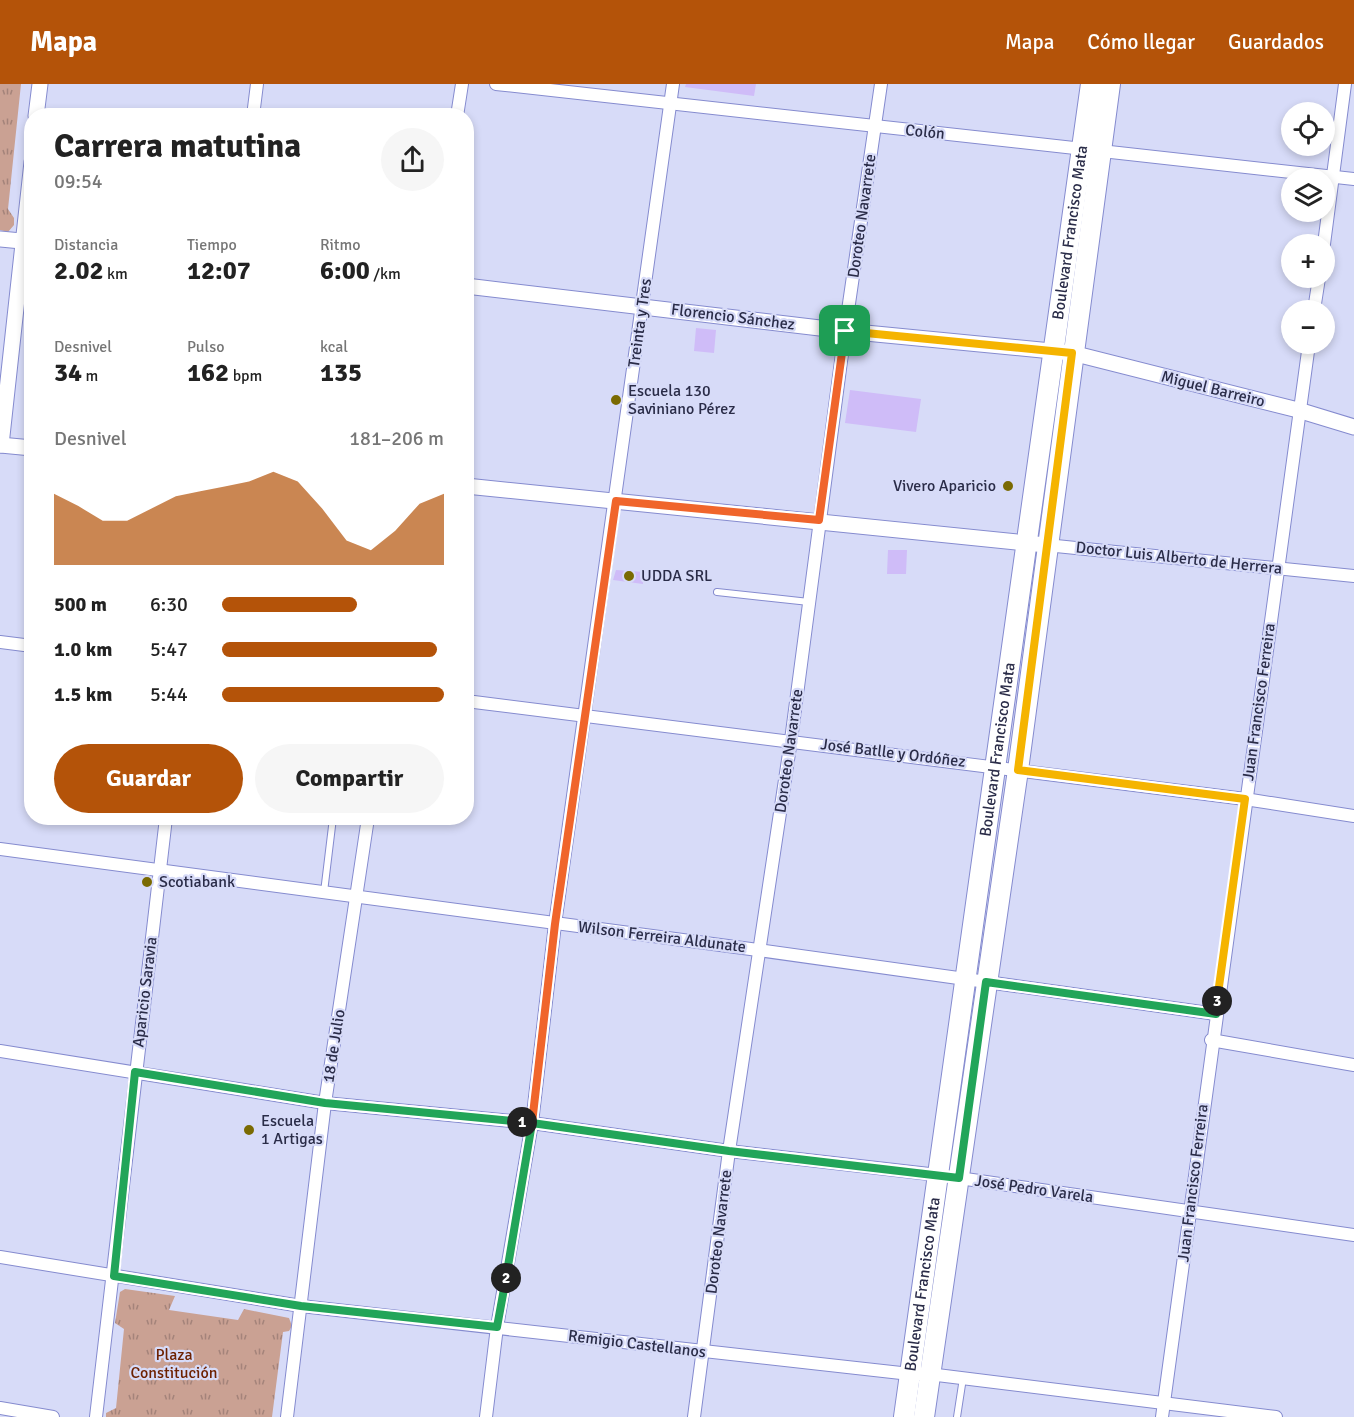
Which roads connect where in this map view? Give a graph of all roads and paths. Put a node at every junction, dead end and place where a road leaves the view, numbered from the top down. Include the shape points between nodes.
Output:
1 (40, 84) edge
2 (257, 84) edge
3 (462, 84) edge
4 (496, 84) edge
5 (673, 84) edge
6 (880, 84) edge
7 (1091, 84) edge
8 (1110, 84) edge
9 (1345, 84) edge
10 (670, 103) junction
11 (37, 108) edge
12 (254, 108) edge
13 (458, 108) edge
14 (875, 126) junction
15 (1092, 150) junction
16 (1335, 169) edge
17 (1281, 171) edge
18 (1335, 177) edge
19 (1354, 179) edge
20 (0, 239) edge
21 (24, 242) edge
22 (24, 265) edge
23 (474, 286) edge
24 (642, 305) junction
25 (845, 331) junction
26 (1063, 352) junction
27 (1306, 354) edge
28 (1298, 410) junction
29 (1354, 427) edge
30 (24, 448) edge
31 (0, 449) edge
32 (474, 487) edge
33 (616, 501) junction
34 (819, 520) junction
35 (1038, 544) junction
36 (1277, 568) junction
37 (1354, 576) edge
38 (717, 592) dead end
39 (809, 602) junction
40 (0, 642) edge
41 (24, 645) edge
42 (474, 702) edge
43 (585, 717) junction
44 (791, 740) junction
45 (995, 767) junction
46 (1018, 770) junction
47 (1245, 799) junction
48 (1354, 816) edge
49 (165, 825) edge
50 (332, 825) edge
51 (367, 825) edge
52 (0, 849) edge
53 (160, 871) junction
54 (324, 893) junction
55 (358, 897) junction
56 (555, 924) junction
57 (758, 950) junction
58 (965, 978) junction
59 (986, 982) junction
60 (1216, 1014) junction
61 (1211, 1040) junction
62 (0, 1050) edge
63 (1354, 1065) edge
64 (135, 1072) junction
65 (325, 1103) junction
66 (532, 1123) junction
67 (729, 1151) junction
68 (938, 1175) junction
69 (959, 1178) junction
70 (1190, 1210) junction
71 (1354, 1234) edge
72 (0, 1257) edge
73 (114, 1276) junction
74 (301, 1306) junction
75 (497, 1327) junction
76 (703, 1353) junction
77 (919, 1374) junction
78 (963, 1378) junction
79 (1164, 1403) junction
80 (0, 1407) edge
81 (53, 1417) edge
82 (96, 1417) edge
83 (287, 1417) edge
84 (486, 1417) edge
85 (694, 1417) edge
86 (904, 1417) edge
87 (924, 1417) edge
88 (957, 1417) edge
89 (1162, 1417) edge
90 (1276, 1417) edge

1 - 11 street
2 - 12 street
3 - 13 street
4 - 10 street, Colón
5 - 10 street, Treinta y Tres
6 - 14 street, Doroteo Navarrete
7 - 15 main road, Boulevard Francisco Mata
8 - 15 main road, Boulevard Francisco Mata
9 - 16 street
10 - 14 street, Colón
10 - 24 street, Treinta y Tres
14 - 15 street, Colón
14 - 25 street, Doroteo Navarrete
15 - 17 street, Colón
15 - 26 main road, Boulevard Francisco Mata
18 - 19 street, Colón
20 - 21 street
22 - 31 street
23 - 24 street, Florencio Sánchez
24 - 25 street, Florencio Sánchez
24 - 33 street, Treinta y Tres
25 - 26 street, Florencio Sánchez
25 - 34 street, Doroteo Navarrete
26 - 28 street, Miguel Barreiro
26 - 35 main road, Boulevard Francisco Mata
27 - 28 street, Juan Francisco Ferreira
28 - 29 street, Miguel Barreiro
28 - 36 street, Juan Francisco Ferreira
30 - 31 street
32 - 33 street, Doctor Luis Alberto de Herrera
33 - 34 street, Doctor Luis Alberto de Herrera
33 - 43 street, Treinta y Tres
34 - 35 street, Doctor Luis Alberto de Herrera
34 - 39 street, Doroteo Navarrete
35 - 36 street, Doctor Luis Alberto de Herrera
35 - 45 main road, Boulevard Francisco Mata
35 - 46 main road, Boulevard Francisco Mata
36 - 37 street, Doctor Luis Alberto de Herrera
36 - 47 street, Juan Francisco Ferreira
38 - 39 lane
39 - 44 street, Doroteo Navarrete
40 - 41 street
42 - 43 street, José Batlle y Ordóñez
43 - 44 street, José Batlle y Ordóñez
43 - 56 street, Treinta y Tres
44 - 45 street, José Batlle y Ordóñez
44 - 57 street, Doroteo Navarrete
45 - 46 street, José Batlle y Ordóñez
45 - 58 main road, Boulevard Francisco Mata
46 - 47 street, José Batlle y Ordóñez
46 - 59 main road, Boulevard Francisco Mata
47 - 48 street, José Batlle y Ordóñez
47 - 60 street, Juan Francisco Ferreira
49 - 53 street, Aparicio Saravia
50 - 54 lane
51 - 55 street, 18 de Julio
52 - 53 street, Wilson Ferreira Aldunate
53 - 54 street, Wilson Ferreira Aldunate
53 - 64 street, Aparicio Saravia
54 - 55 street, Wilson Ferreira Aldunate
55 - 56 street, Wilson Ferreira Aldunate
55 - 65 street, 18 de Julio
56 - 57 street, Wilson Ferreira Aldunate
56 - 66 street, Treinta y Tres
57 - 58 street, Wilson Ferreira Aldunate
57 - 67 street, Doroteo Navarrete
58 - 59 street, Wilson Ferreira Aldunate
58 - 68 main road, Boulevard Francisco Mata
59 - 60 street, Wilson Ferreira Aldunate
59 - 69 main road, Boulevard Francisco Mata
60 - 61 street, Juan Francisco Ferreira
61 - 63 street
61 - 70 street, Juan Francisco Ferreira
62 - 64 street, José Pedro Varela
64 - 65 street, José Pedro Varela
64 - 73 street, Aparicio Saravia
65 - 66 street, José Pedro Varela
65 - 74 street, 18 de Julio
66 - 67 street, José Pedro Varela
66 - 75 street, Treinta y Tres
67 - 68 street, José Pedro Varela
67 - 76 street, Doroteo Navarrete
68 - 69 street, José Pedro Varela
68 - 77 main road, Boulevard Francisco Mata
69 - 70 street, José Pedro Varela
69 - 77 main road, Boulevard Francisco Mata
70 - 71 street, José Pedro Varela
70 - 79 street, Juan Francisco Ferreira
72 - 73 street, Remigio Castellanos
73 - 74 street, Remigio Castellanos
73 - 82 street, Aparicio Saravia
74 - 75 street, Remigio Castellanos
74 - 83 street, 18 de Julio
75 - 76 street, Remigio Castellanos
75 - 84 street, Treinta y Tres
76 - 77 street, Remigio Castellanos
76 - 85 street, Doroteo Navarrete
77 - 78 street, Remigio Castellanos
77 - 86 main road, Boulevard Francisco Mata
77 - 87 main road, Boulevard Francisco Mata
78 - 79 street, Remigio Castellanos
78 - 88 lane
79 - 89 street, Juan Francisco Ferreira
79 - 90 street, Remigio Castellanos
80 - 81 street

